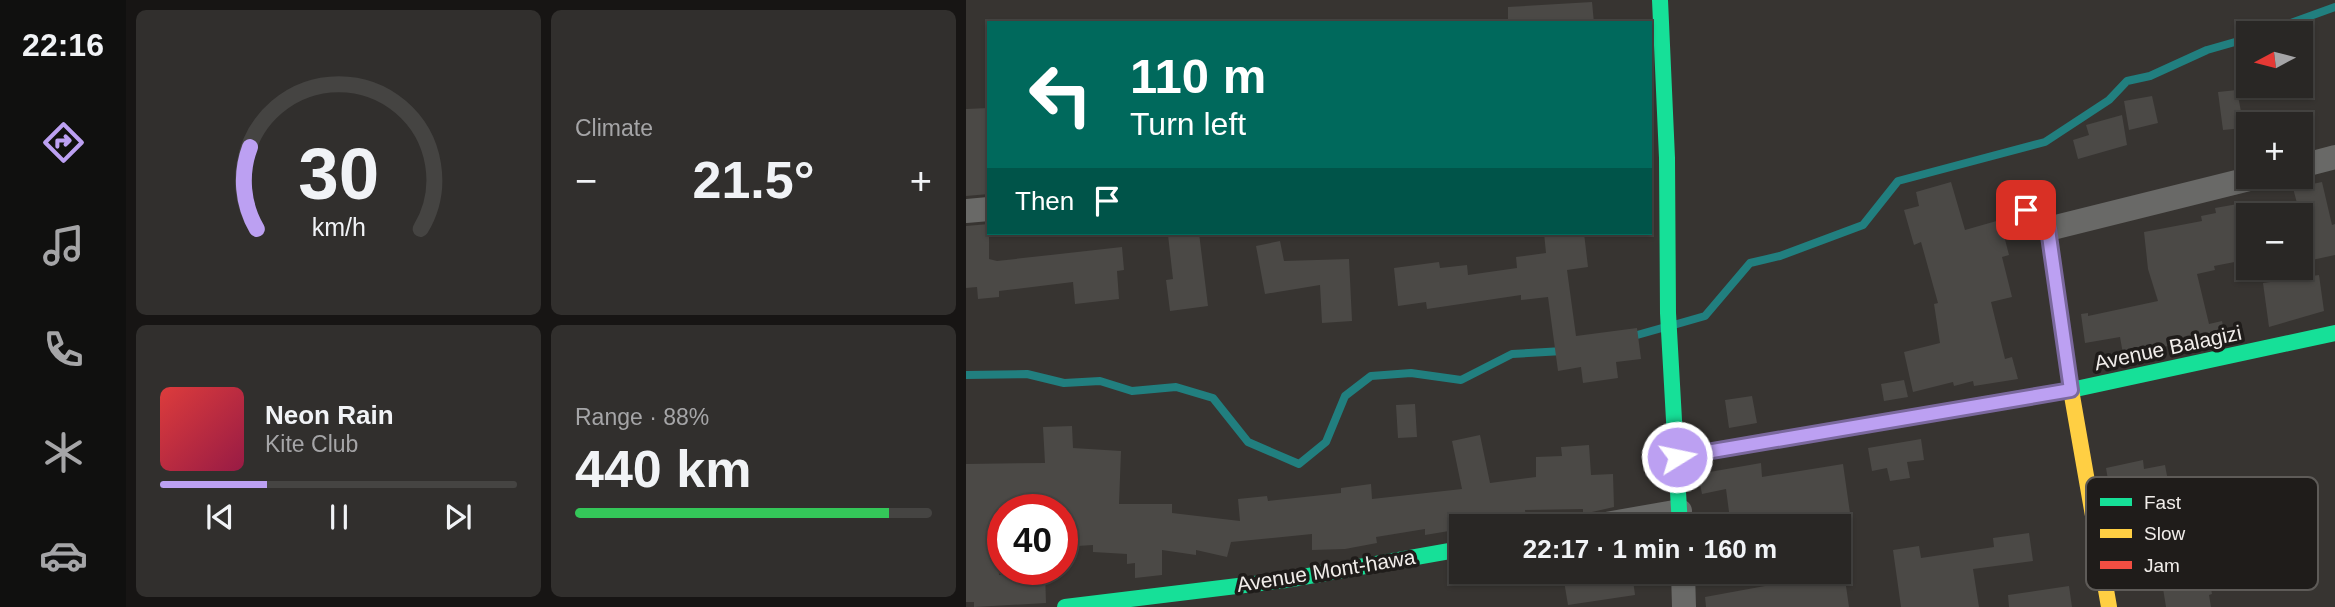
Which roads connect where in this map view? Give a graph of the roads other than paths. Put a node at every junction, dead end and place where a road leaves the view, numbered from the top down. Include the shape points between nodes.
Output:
1 (1660, 0) edge
2 (2335, 157) edge
3 (1658, 158) edge
4 (2313, 163) edge
5 (2236, 182) edge
6 (987, 209) edge
7 (2026, 210) dead end
8 (966, 211) edge
9 (2048, 229) junction
10 (2335, 333) edge
11 (2071, 390) junction
12 (1677, 457) junction
13 (2086, 477) edge
14 (1680, 514) edge
15 (1449, 551) edge
16 (1683, 584) edge
17 (1065, 607) edge
18 (1684, 607) edge

1 - 3 street
2 - 4 street
3 - 12 street
5 - 9 street
6 - 8 street
7 - 9 street
9 - 11 street
10 - 11 street, Avenue Balagizi
11 - 12 street, Avenue Balagizi
11 - 13 street
12 - 14 street
15 - 17 street, Avenue Mont-hawa via 1286,580
16 - 18 street

